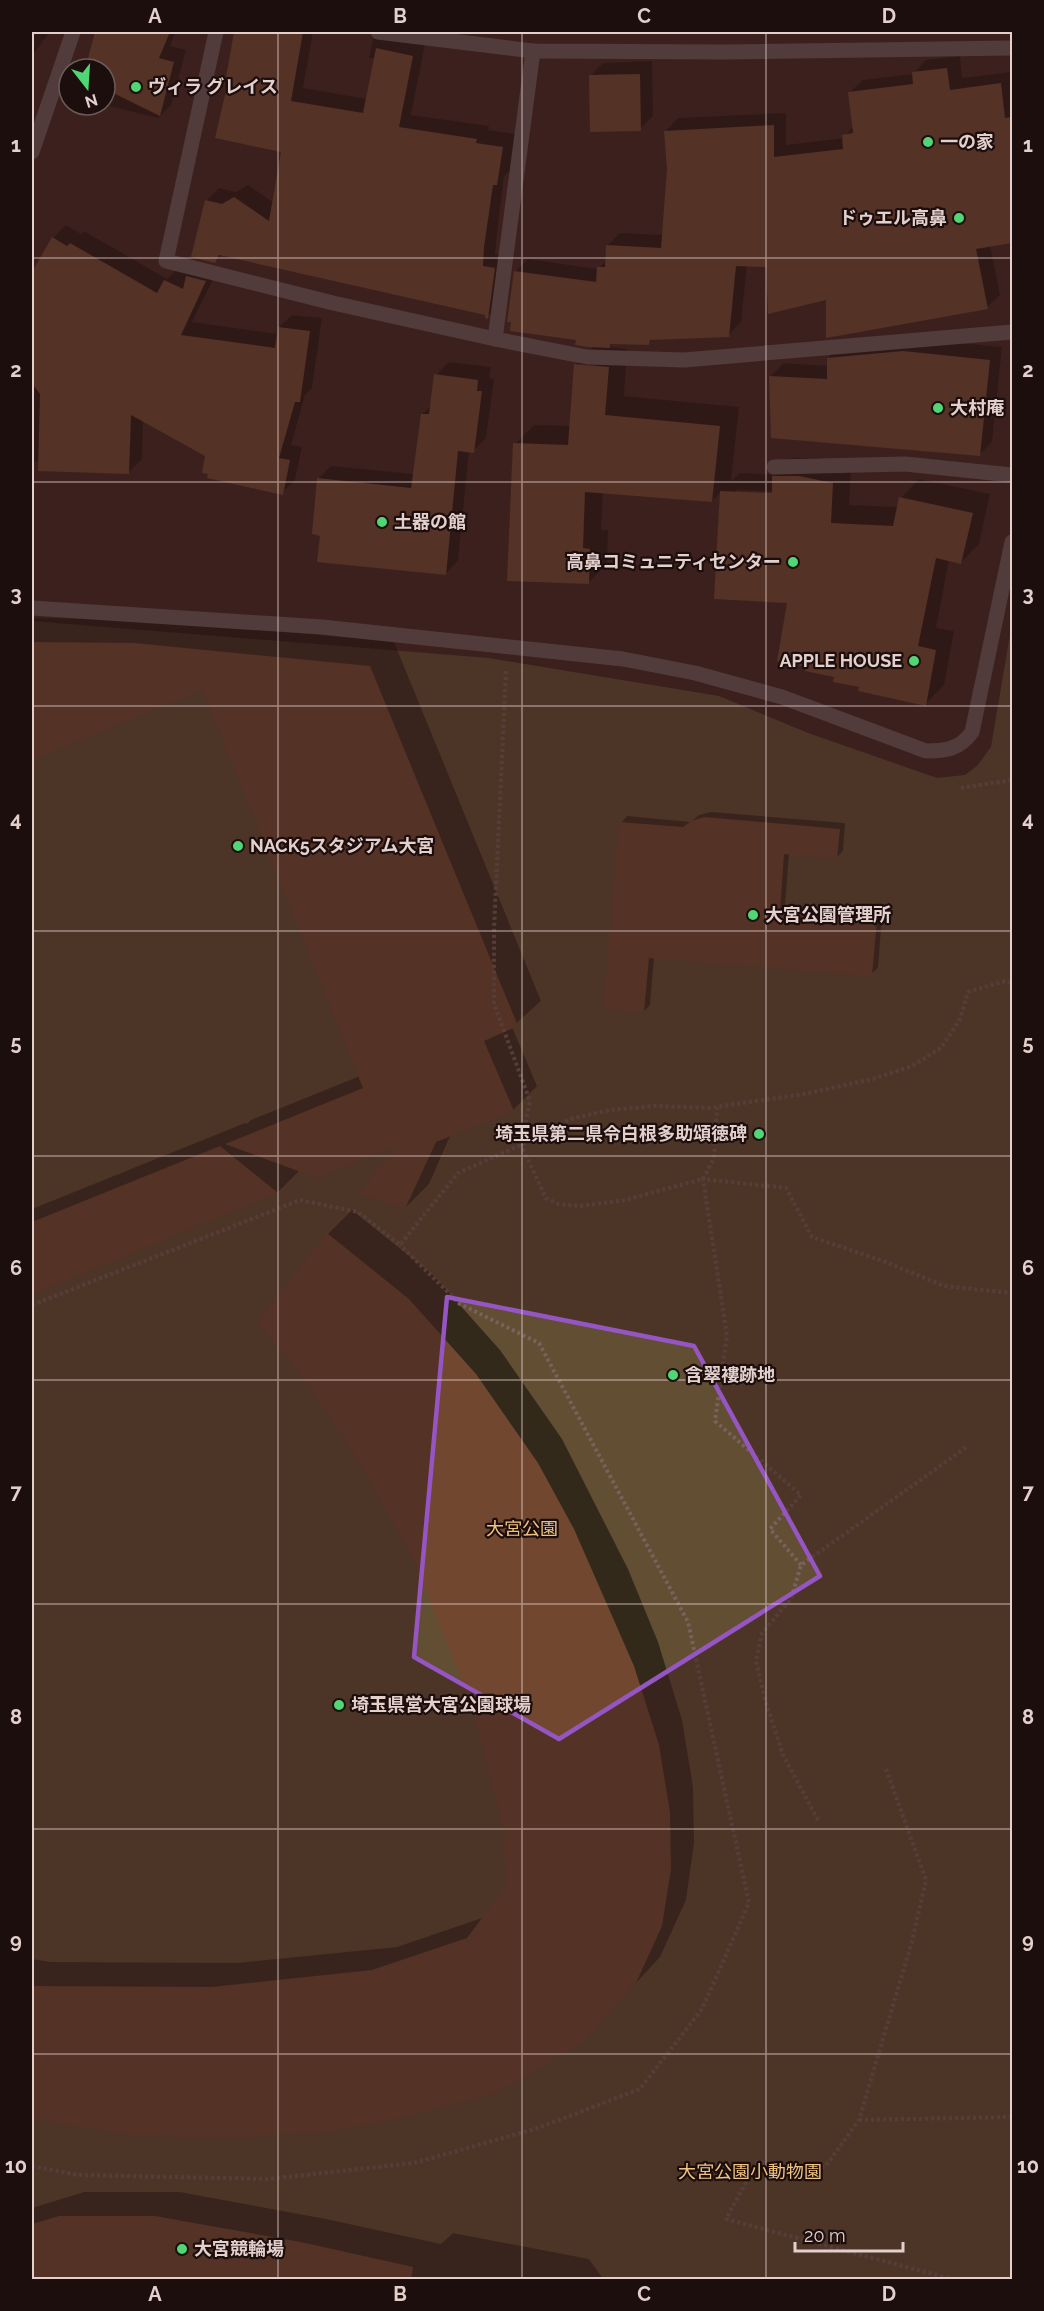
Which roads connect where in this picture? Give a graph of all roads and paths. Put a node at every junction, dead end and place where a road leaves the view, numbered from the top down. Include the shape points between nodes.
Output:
1 (73, 32) edge
2 (216, 32) edge
3 (378, 32) edge
4 (1012, 48) edge
5 (533, 51) junction
6 (32, 152) edge
7 (1012, 332) edge
8 (495, 339) junction
9 (774, 467) dead end
10 (1012, 475) edge
11 (1012, 543) edge
12 (32, 608) edge
13 (507, 649) junction
14 (1012, 781) edge
15 (961, 788) dead end
16 (1012, 983) edge
17 (717, 1107) junction
18 (521, 1145) junction
19 (703, 1179) junction
20 (400, 1245) junction
21 (1012, 1293) edge
22 (32, 1305) edge
23 (968, 1446) dead end
24 (801, 1565) junction
25 (886, 1769) dead end
26 (818, 1820) dead end
27 (1012, 2117) edge
28 (859, 2120) junction
29 (32, 2166) edge
30 (955, 2280) edge

1 - 6 street
2 - 8 street via 166,261
3 - 5 street
4 - 5 street
5 - 8 street
7 - 8 street via 684,360 587,357
9 - 10 street via 905,464
11 - 13 street via 972,732 965,742 952,749 926,751 782,697 695,673 623,659
12 - 13 street via 322,627
13 - 18 path via 494,1004 530,1101
14 - 15 path
16 - 17 path via 1005,981 968,992 960,1020 941,1048 912,1065 838,1087
17 - 18 path via 610,1110 570,1119
17 - 19 path via 714,1158
18 - 19 path via 546,1198 558,1204 580,1206 625,1200
18 - 20 path via 458,1173
19 - 21 path via 786,1188 812,1238 944,1286
19 - 24 path via 728,1336 715,1421 801,1496 770,1530
20 - 22 path via 358,1212 300,1200
20 - 29 path via 460,1304 539,1342 688,1622 749,1903 702,2009 640,2089 538,2128 414,2163 268,2179 78,2175
23 - 24 path
24 - 26 path via 790,1599 762,1633 756,1661 783,1755
25 - 28 path via 926,1880
27 - 28 path
28 - 30 path via 825,2167 757,2162 726,2219

